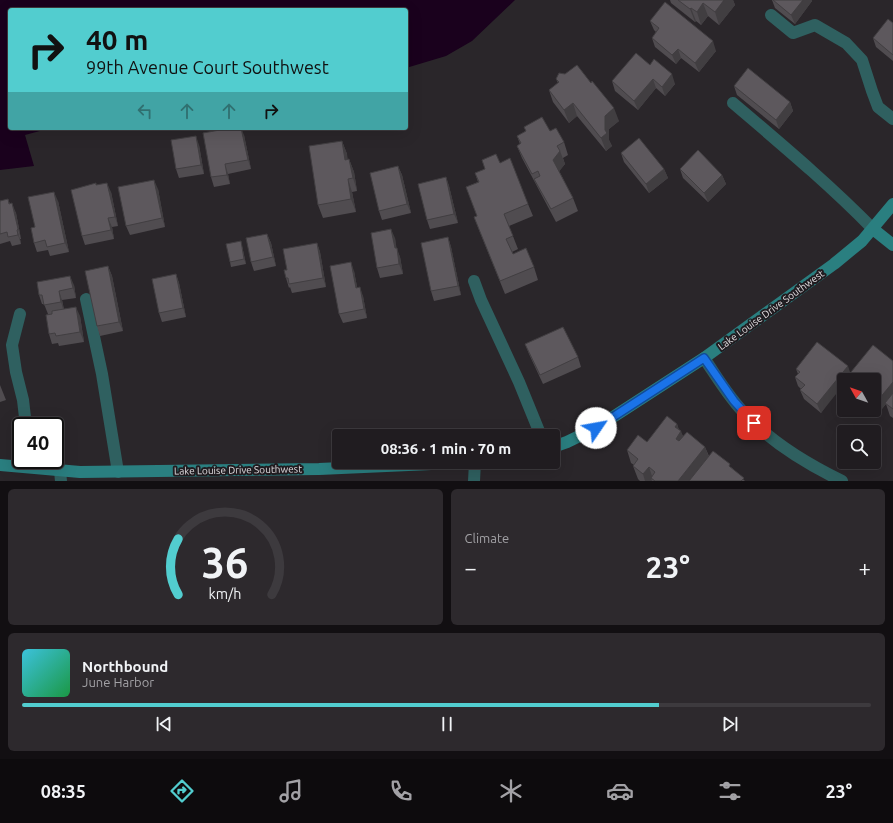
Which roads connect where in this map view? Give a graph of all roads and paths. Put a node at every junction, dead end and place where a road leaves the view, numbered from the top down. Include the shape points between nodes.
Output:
1 (771, 15) dead end
2 (733, 103) dead end
3 (893, 119) edge
4 (893, 204) edge
5 (873, 229) junction
6 (893, 245) edge
7 (474, 281) dead end
8 (86, 299) dead end
9 (20, 314) dead end
10 (704, 358) junction
11 (25, 417) edge
12 (538, 429) edge
13 (560, 444) edge
14 (0, 465) edge
15 (12, 465) edge
16 (332, 468) edge
17 (41, 469) edge
18 (475, 469) edge
19 (118, 472) junction
20 (60, 476) edge
21 (474, 481) edge
22 (842, 481) edge

1 - 3 street via 793,33 815,25 846,43 862,60 878,106
2 - 5 street via 804,164
4 - 5 street, Lake Louise Drive Southwest
5 - 6 street
5 - 10 street, Lake Louise Drive Southwest via 834,264
7 - 12 street
8 - 19 street via 102,374
9 - 11 street via 12,345
10 - 13 street, Lake Louise Drive Southwest via 596,428
10 - 22 street via 746,416 795,456
14 - 15 street, Lake Louise Drive Southwest
16 - 19 street, Lake Louise Drive Southwest
17 - 20 street, Lake Louise Drive Southwest
18 - 21 street
19 - 20 street, Lake Louise Drive Southwest via 80,472

